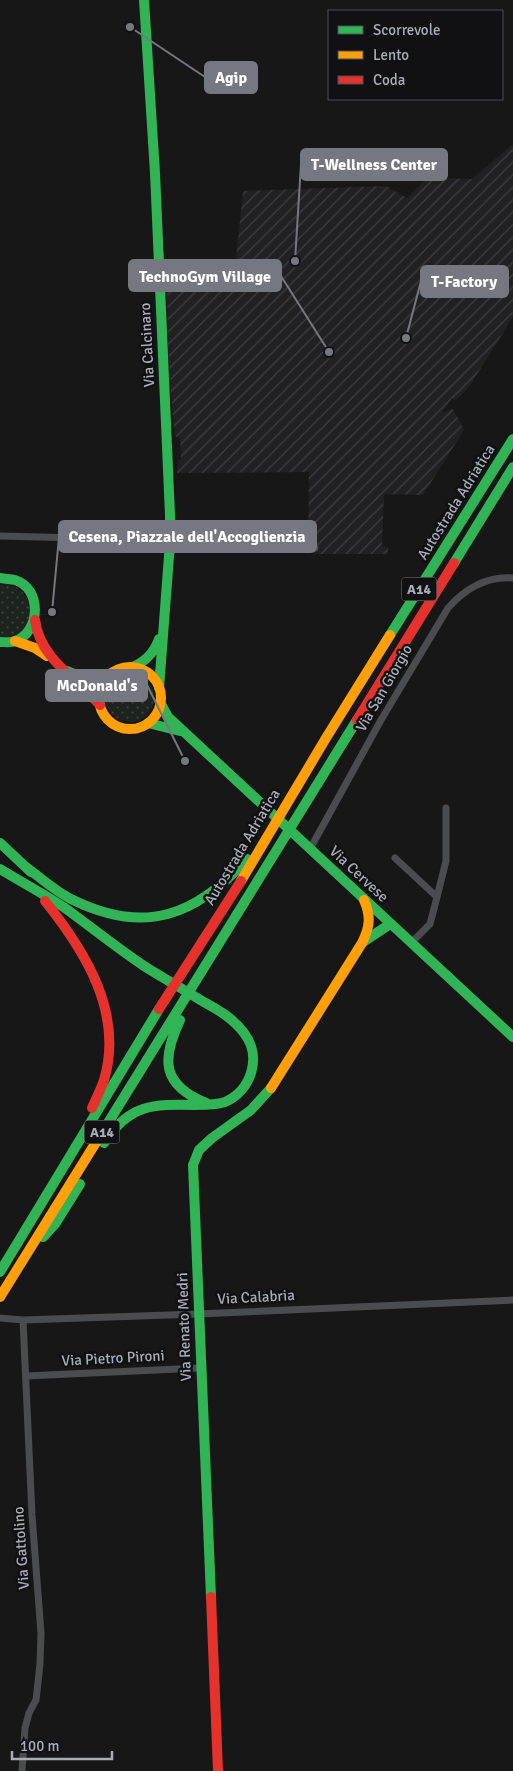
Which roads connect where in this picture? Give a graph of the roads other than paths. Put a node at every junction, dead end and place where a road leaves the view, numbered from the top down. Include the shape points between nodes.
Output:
1 (144, 0) edge
2 (513, 439) edge
3 (513, 467) edge
4 (0, 536) edge
5 (118, 539) dead end
6 (170, 543) junction
7 (314, 548) dead end
8 (0, 572) edge
9 (5, 578) edge
10 (513, 578) edge
11 (35, 620) junction
12 (162, 628) junction
13 (15, 641) junction
14 (0, 642) edge
15 (59, 665) junction
16 (133, 667) junction
17 (109, 675) junction
18 (159, 688) junction
19 (160, 702) junction
20 (100, 705) junction
21 (148, 723) junction
22 (184, 733) junction
23 (446, 808) dead end
24 (266, 839) junction
25 (0, 843) edge
26 (310, 849) junction
27 (396, 858) dead end
28 (26, 867) junction
29 (0, 869) edge
30 (36, 890) junction
31 (437, 897) junction
32 (364, 900) junction
33 (63, 907) junction
34 (390, 924) junction
35 (410, 941) junction
36 (362, 943) junction
37 (181, 1011) junction
38 (513, 1037) edge
39 (213, 1105) junction
40 (59, 1175) junction
41 (25, 1255) junction
42 (0, 1272) edge
43 (0, 1297) edge
44 (513, 1300) edge
45 (198, 1314) junction
46 (0, 1318) edge
47 (22, 1320) junction
48 (200, 1368) junction
49 (26, 1376) junction
50 (22, 1771) edge
51 (218, 1771) edge

1 - 6 main road, Via Calcinaro via 155,173
2 - 24 main road, Autostrada Adriatica / A14
3 - 37 main road, Autostrada Adriatica / A14
4 - 5 street
6 - 7 street
6 - 12 main road, Via Calcinaro
8 - 9 main road
9 - 11 main road via 21,583 32,594 36,601
10 - 26 street, Via San Giorgio via 478,584 448,608
11 - 13 main road via 31,629
11 - 15 main road via 40,642
12 - 16 main road, Via Calcinaro via 152,655
12 - 18 main road, Via Calcinaro
13 - 14 main road
13 - 15 main road via 35,648
15 - 17 main road via 82,677
15 - 20 main road
16 - 17 main road
16 - 18 main road via 149,674
17 - 20 main road via 101,689
18 - 19 main road
19 - 21 main road
19 - 22 main road, Via Cervese via 168,717
20 - 21 main road via 108,720 123,728
21 - 22 main road, Via Cervese via 161,724
22 - 26 main road, Via Cervese
23 - 31 street via 446,861
24 - 28 main road via 220,888 183,911 162,917 118,917 94,910 71,900
24 - 40 main road, Autostrada Adriatica / A14
25 - 28 main road
26 - 32 main road, Via Cervese
27 - 31 street
28 - 33 main road
29 - 30 main road
30 - 33 main road
30 - 40 main road via 78,942 96,979 109,1024 104,1078
31 - 35 street via 430,924
32 - 34 main road, Via Cervese
32 - 36 main road, Via Renato Medri via 371,921
33 - 39 main road via 143,965 240,1026 253,1049 254,1064 250,1078 238,1096
34 - 35 main road, Via Cervese
34 - 36 main road, Via Renato Medri
35 - 38 main road, Via Cervese
36 - 45 main road, Via Renato Medri via 269,1091 251,1110 199,1150 193,1165
37 - 39 main road via 169,1044 169,1070 175,1085 183,1092
37 - 41 main road, Autostrada Adriatica / A14
39 - 41 main road via 161,1104 142,1109 120,1122 55,1224
40 - 42 main road, Autostrada Adriatica / A14
41 - 43 main road, Autostrada Adriatica / A14
44 - 45 street, Via Calabria
45 - 47 street, Via Calabria
45 - 48 main road, Via Renato Medri
46 - 47 street, Via Calabria
47 - 49 street, Via Gattolino
48 - 49 street, Via Pietro Pironi
48 - 51 main road, Via Renato Medri
49 - 50 street, Via Gattolino via 41,1633 36,1700 25,1728

